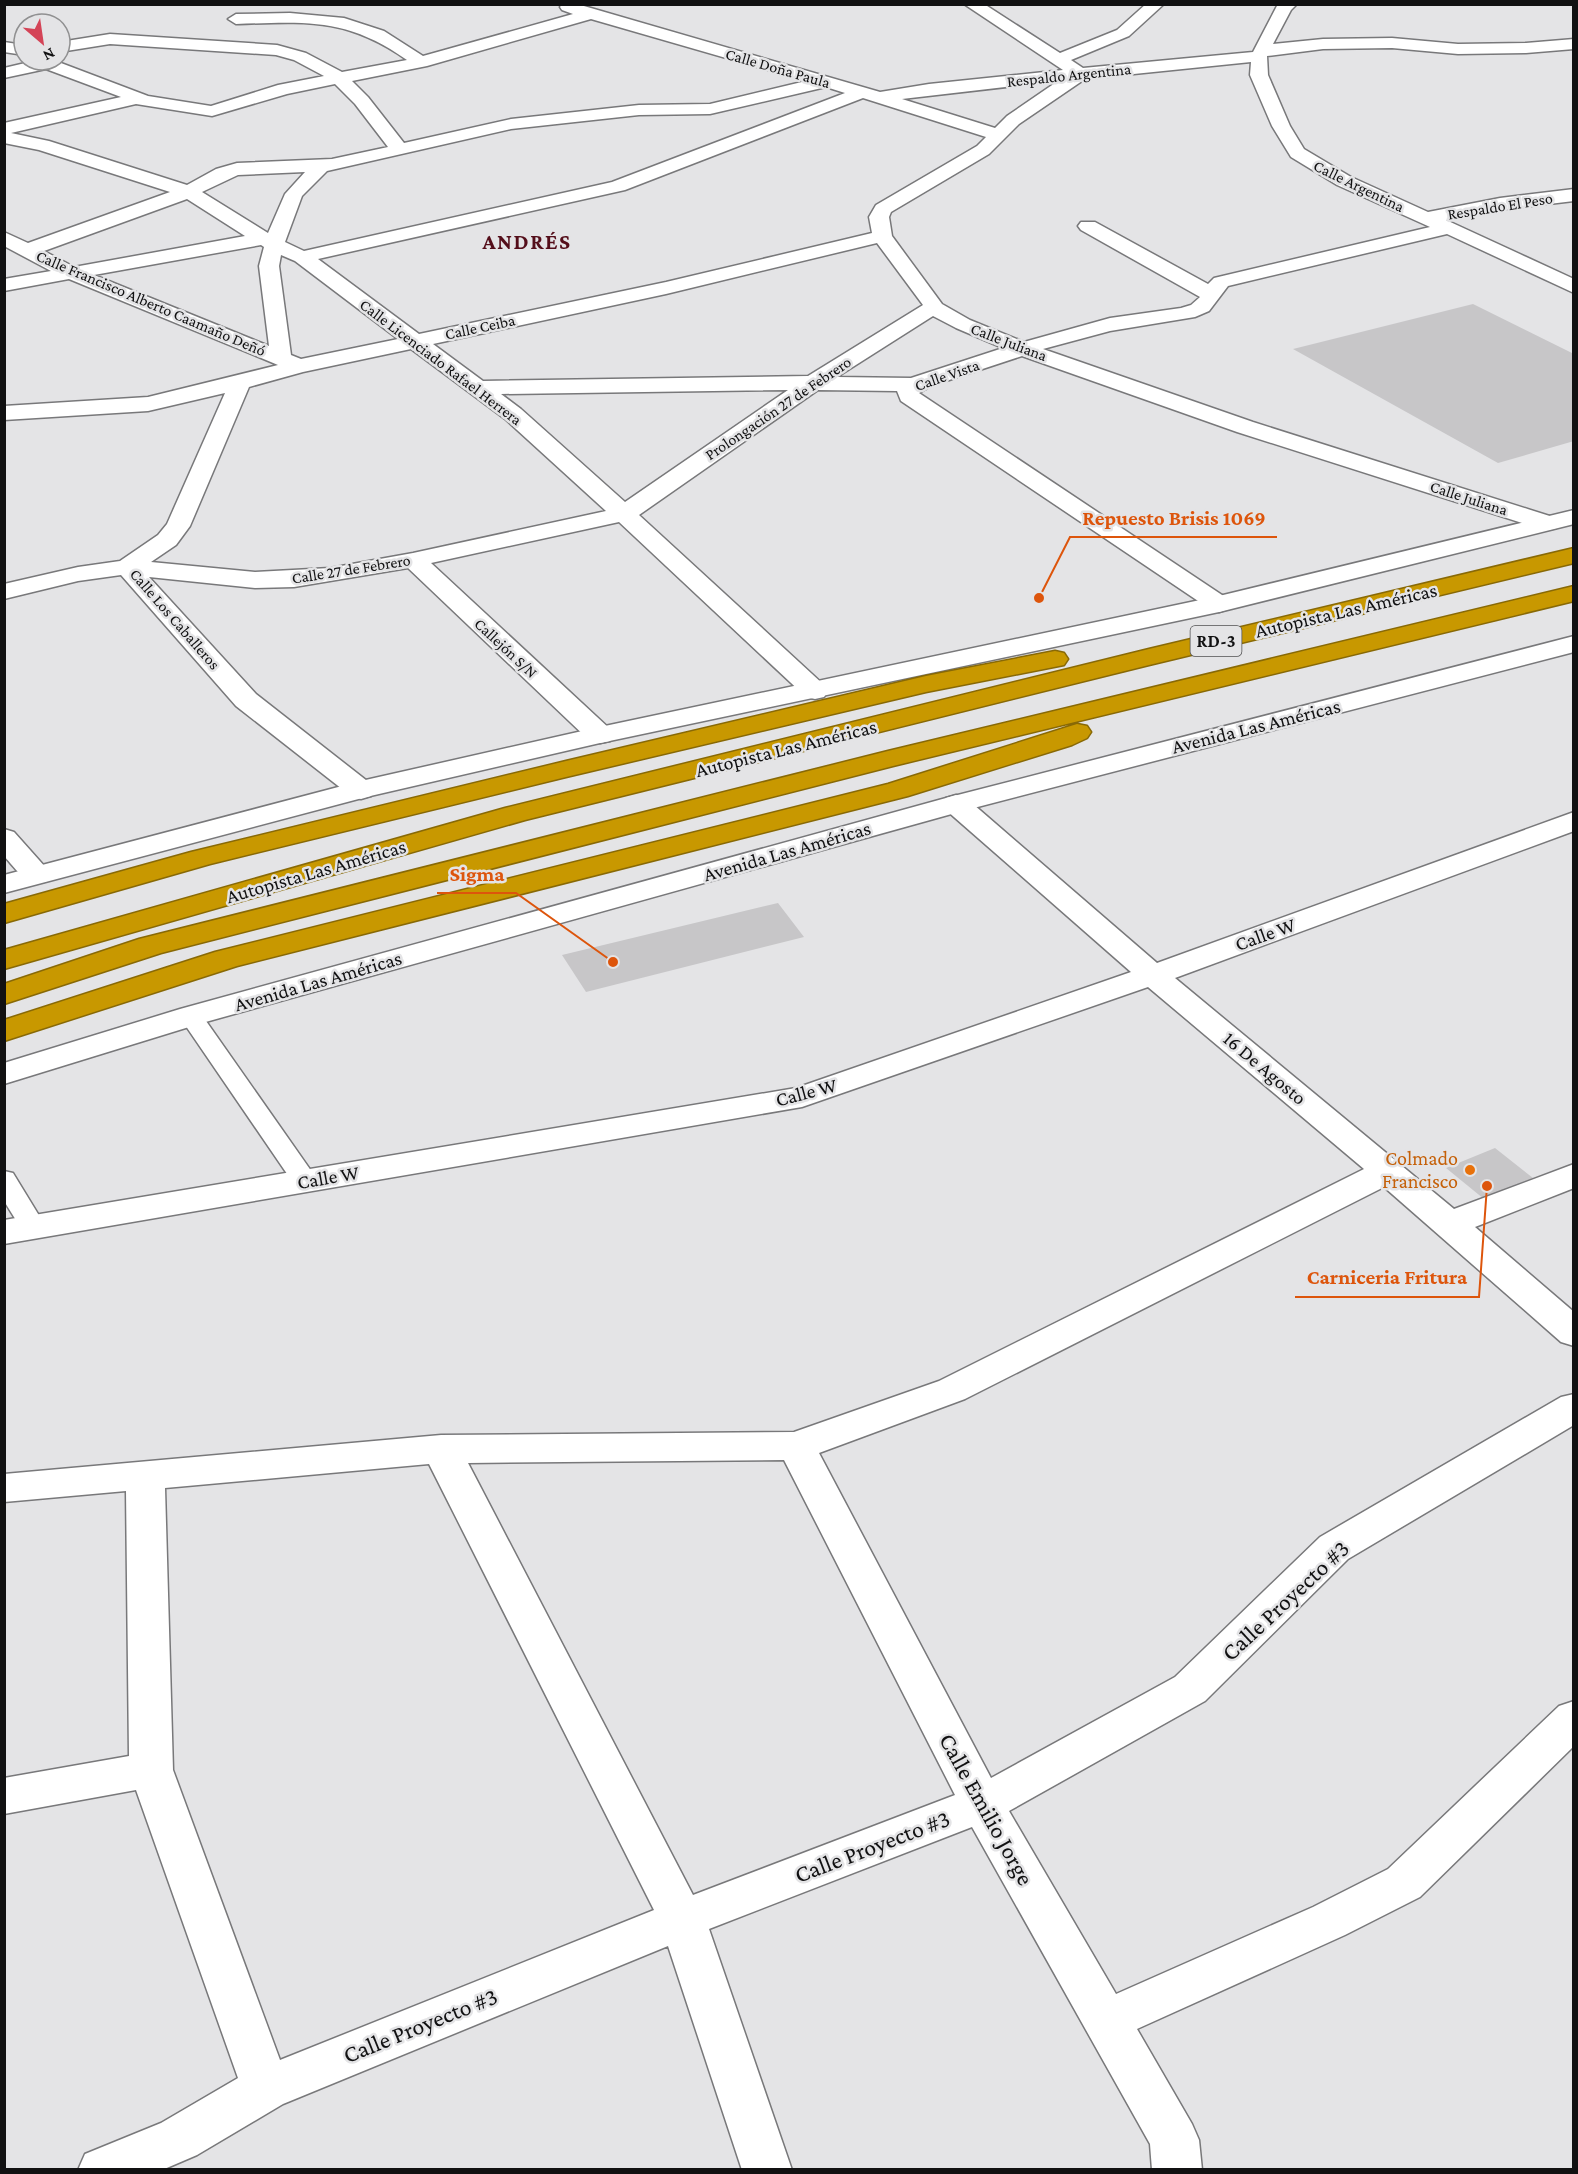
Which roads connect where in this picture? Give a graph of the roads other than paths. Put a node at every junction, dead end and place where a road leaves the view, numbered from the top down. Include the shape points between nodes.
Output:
1 (222, 4) edge
2 (557, 4) edge
3 (972, 4) edge
4 (1156, 4) edge
5 (1289, 4) edge
6 (590, 14) junction
7 (236, 19) junction
8 (1574, 44) edge
9 (72, 45) edge
10 (218, 46) junction
11 (1262, 53) junction
12 (1058, 60) junction
13 (421, 62) junction
14 (71, 72) edge
15 (1080, 74) junction
16 (340, 80) junction
17 (826, 82) junction
18 (871, 94) junction
19 (143, 99) junction
20 (4, 129) edge
21 (998, 135) junction
22 (4, 137) edge
23 (400, 150) junction
24 (321, 166) junction
25 (189, 192) junction
26 (1574, 195) edge
27 (1426, 218) junction
28 (1088, 226) dead end
29 (1449, 228) junction
30 (882, 236) junction
31 (4, 238) edge
32 (269, 242) junction
33 (27, 250) junction
34 (302, 257) junction
35 (71, 273) junction
36 (4, 285) edge
37 (1574, 287) edge
38 (1212, 295) junction
39 (935, 308) junction
40 (414, 340) junction
41 (1025, 350) junction
42 (290, 363) junction
43 (240, 383) junction
44 (813, 383) junction
45 (914, 385) junction
46 (478, 388) junction
47 (4, 413) edge
48 (624, 514) junction
49 (1574, 517) edge
50 (1547, 523) junction
51 (1574, 555) edge
52 (413, 560) junction
53 (127, 567) junction
54 (4, 592) edge
55 (1574, 593) edge
56 (1391, 599) junction
57 (1219, 604) junction
58 (1574, 644) edge
59 (815, 691) junction
60 (1162, 693) junction
61 (600, 735) junction
62 (361, 790) junction
63 (956, 804) junction
64 (1574, 821) edge
65 (4, 838) edge
66 (36, 875) junction
67 (4, 884) edge
68 (4, 914) edge
69 (4, 960) edge
70 (1153, 975) junction
71 (4, 995) edge
72 (190, 1016) junction
73 (4, 1031) edge
74 (4, 1074) edge
75 (1388, 1172) junction
76 (1574, 1175) edge
77 (4, 1179) edge
78 (305, 1181) junction
79 (1450, 1224) junction
80 (19, 1230) edge
81 (1574, 1333) edge
82 (1574, 1407) edge
83 (796, 1446) junction
84 (441, 1449) junction
85 (145, 1476) junction
86 (4, 1488) edge
87 (1574, 1718) edge
88 (151, 1770) junction
89 (4, 1796) edge
90 (982, 1804) junction
91 (682, 1919) junction
92 (1106, 2021) junction
93 (266, 2088) junction
94 (103, 2169) edge
95 (767, 2169) edge
96 (1177, 2169) edge

1 - 7 street
2 - 6 street, Calle Doña Paula
3 - 12 street
4 - 12 street via 1123,33
5 - 11 street
6 - 13 street
6 - 17 street, Calle Doña Paula
7 - 10 street via 235,28
7 - 13 street via 325,20 355,25 380,35
8 - 11 street, Respaldo Argentina via 1458,49 1392,43 1323,44
9 - 10 street via 110,39
10 - 16 street via 303,56
11 - 15 street, Respaldo Argentina
11 - 27 street, Calle Argentina via 1259,75 1296,153 1344,182
12 - 15 street
13 - 16 street
14 - 19 street
15 - 18 street, Respaldo Argentina
15 - 21 street via 1013,120
16 - 19 street via 284,89 212,111
16 - 23 street via 358,95
17 - 18 street, Calle Doña Paula
17 - 23 street via 710,109 639,110 511,124
18 - 21 street, Calle Doña Paula
18 - 34 street via 618,186
19 - 20 street
21 - 30 street via 982,150 883,209 879,217
22 - 25 street, Calle Licenciado Rafael Herrera via 43,145
23 - 24 street
24 - 25 street via 237,169
24 - 32 street via 296,192
25 - 32 street, Calle Licenciado Rafael Herrera
25 - 33 street
26 - 27 street, Respaldo El Peso
27 - 29 street, Calle Argentina
28 - 38 street
29 - 37 street, Calle Argentina
29 - 38 street, Calle Vista via 1221,282
30 - 39 street, Calle Juliana
30 - 40 street, Calle Ceiba via 666,288
31 - 33 street, Calle Francisco Alberto Caamaño Deñó
32 - 34 street, Calle Licenciado Rafael Herrera
32 - 35 street
32 - 42 street via 269,266
33 - 35 street, Calle Francisco Alberto Caamaño Deñó
34 - 40 street, Calle Licenciado Rafael Herrera
35 - 36 street
35 - 42 street, Calle Francisco Alberto Caamaño Deñó
38 - 41 street, Calle Vista via 1198,309 1100,326
39 - 41 street, Calle Juliana
39 - 44 street, Prolongación 27 de Febrero
40 - 42 street, Calle Ceiba
40 - 46 street, Calle Licenciado Rafael Herrera
41 - 45 street, Calle Vista
41 - 50 street, Calle Juliana via 1245,427
42 - 43 street, Calle Ceiba
43 - 47 street, Calle Ceiba via 117,408
43 - 53 street, Calle Los Caballeros via 178,526 166,540
44 - 45 street
44 - 46 street
44 - 48 street, Prolongación 27 de Febrero
45 - 57 street, Calle Vista via 907,388 909,396
46 - 48 street, Calle Licenciado Rafael Herrera via 513,414
48 - 52 street, Calle 27 de Febrero
48 - 59 street, Calle Licenciado Rafael Herrera
49 - 50 street
50 - 57 street
51 - 56 highway, Autopista Las Américas / RD-3
52 - 53 street, Calle 27 de Febrero via 294,579
52 - 61 street, Callejón S/N
53 - 54 street, Calle 27 de Febrero
53 - 62 street, Calle Los Caballeros via 246,700
55 - 60 highway, Autopista Las Américas / RD-3
56 - 68 highway via 1174,635 926,684 212,855
56 - 69 highway, Autopista Las Américas / RD-3 via 515,814
57 - 59 street
58 - 63 street, Avenida Las Américas
59 - 61 street
60 - 71 highway, Autopista Las Américas / RD-3 via 150,946
60 - 73 highway via 1062,739 898,789 226,959
61 - 62 street
62 - 66 street
63 - 70 street, 16 De Agosto
63 - 72 street, Avenida Las Américas
64 - 70 street, Calle W
65 - 66 street
66 - 67 street
70 - 75 street, 16 De Agosto
70 - 78 street, Calle W via 802,1097
72 - 74 street, Avenida Las Américas
72 - 78 lane
75 - 79 street, 16 De Agosto
75 - 83 street via 952,1390
76 - 79 street
77 - 80 lane
78 - 80 street, Calle W
79 - 81 street, 16 De Agosto
82 - 90 street, Calle Proyecto #3 via 1334,1548 1190,1689
83 - 84 street
83 - 90 street, Calle Emilio Jorge
84 - 85 street
84 - 91 street
85 - 86 street
85 - 88 street
87 - 92 street via 1404,1883
88 - 89 street
88 - 93 street
90 - 91 street, Calle Proyecto #3
90 - 92 street, Calle Emilio Jorge
91 - 93 street, Calle Proyecto #3
91 - 95 street
92 - 96 street, Calle Emilio Jorge via 1174,2140
93 - 94 street, Calle Proyecto #3 via 179,2139

